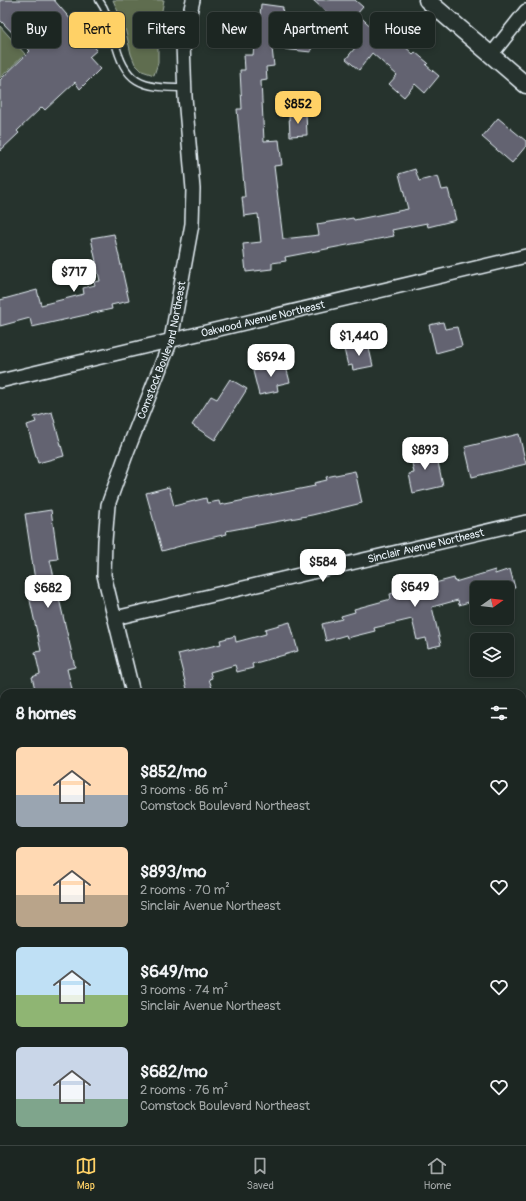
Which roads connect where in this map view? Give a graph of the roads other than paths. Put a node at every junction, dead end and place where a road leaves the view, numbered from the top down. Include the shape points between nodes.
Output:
1 (99, 0) edge
2 (193, 0) edge
3 (427, 0) edge
4 (526, 11) edge
5 (491, 55) junction
6 (526, 85) edge
7 (185, 88) junction
8 (526, 256) edge
9 (171, 340) junction
10 (0, 381) edge
11 (526, 522) edge
12 (115, 618) junction
13 (133, 689) edge

1 - 7 lane via 109,20 122,63 133,78 153,87
2 - 7 street, Comstock Boulevard Northeast via 183,43
3 - 5 street
4 - 5 street
5 - 6 street
7 - 9 street, Comstock Boulevard Northeast via 193,189 192,217
8 - 9 street, Oakwood Avenue Northeast
9 - 10 street, Oakwood Avenue Northeast
9 - 12 street, Comstock Boulevard Northeast via 108,505 104,574
11 - 12 street, Sinclair Avenue Northeast
12 - 13 street, Comstock Boulevard Northeast

